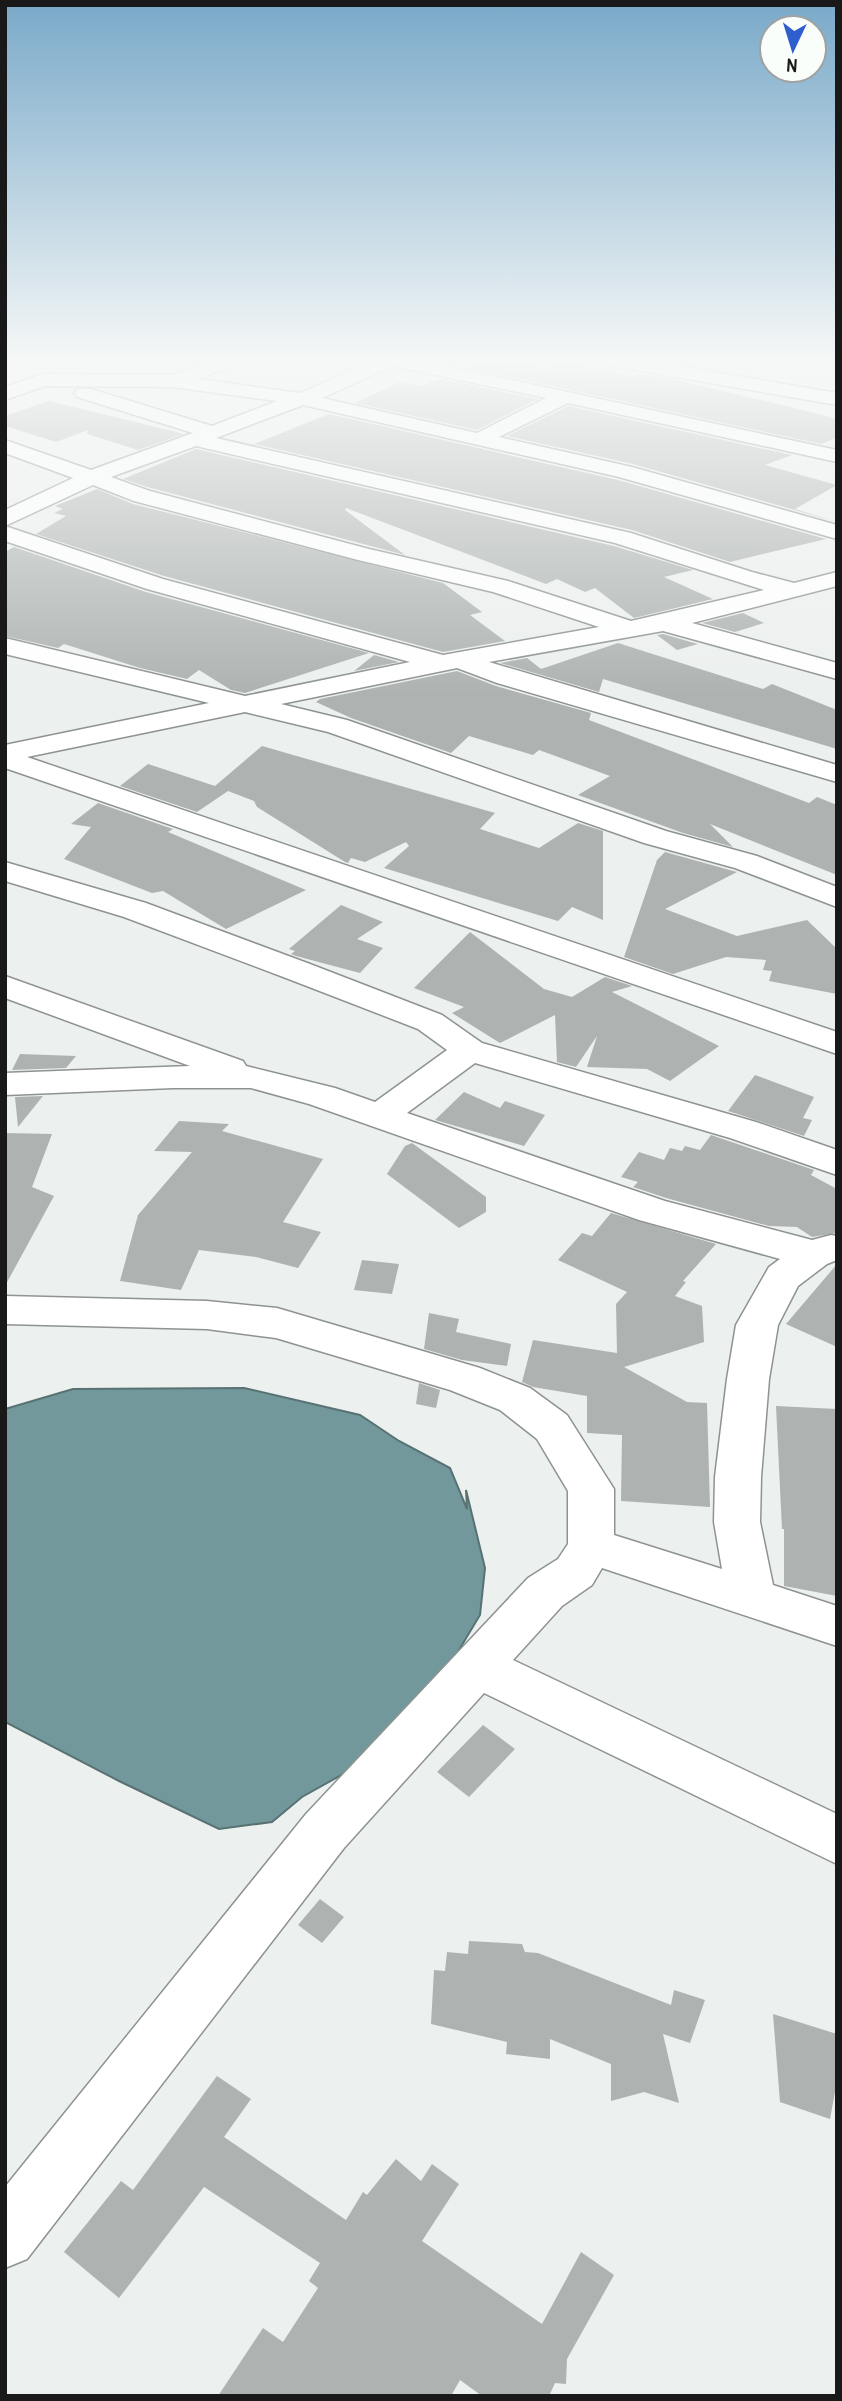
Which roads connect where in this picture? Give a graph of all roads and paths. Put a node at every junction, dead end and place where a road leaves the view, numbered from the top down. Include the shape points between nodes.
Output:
1 (73, 470) edge
2 (112, 470) edge
3 (311, 470) edge
4 (615, 470) edge
5 (93, 477) junction
6 (5, 519) edge
7 (837, 532) edge
8 (5, 533) edge
9 (835, 581) edge
10 (798, 589) junction
11 (663, 623) junction
12 (629, 629) junction
13 (5, 646) edge
14 (451, 661) junction
15 (837, 671) edge
16 (240, 705) junction
17 (5, 753) edge
18 (5, 759) edge
19 (837, 774) edge
20 (5, 871) edge
21 (837, 898) edge
22 (5, 986) edge
23 (837, 1044) edge
24 (470, 1050) junction
25 (252, 1077) junction
26 (5, 1084) edge
27 (379, 1116) junction
28 (837, 1163) edge
29 (825, 1250) edge
30 (5, 1310) edge
31 (591, 1546) junction
32 (751, 1597) junction
33 (837, 1626) edge
34 (477, 1665) junction
35 (837, 1840) edge
36 (7, 2233) edge

1 - 5 street
2 - 5 street
3 - 10 street via 627,539 732,576
4 - 7 street
5 - 6 street
5 - 12 street via 142,496 500,586
8 - 14 street via 155,584
9 - 10 street
10 - 11 street
11 - 12 street
11 - 15 street
12 - 14 street
13 - 16 street
14 - 16 street
14 - 19 street
16 - 17 street
16 - 21 street via 337,726 655,838 746,862
18 - 23 street
20 - 24 street via 135,910 430,1022
22 - 25 street
24 - 27 street
24 - 28 street via 743,1130
25 - 26 street
25 - 27 street
27 - 29 street via 653,1211
29 - 32 street via 783,1277 757,1325 737,1511
30 - 31 street via 207,1315 277,1323 465,1379 515,1399 552,1427 591,1489
31 - 32 street
31 - 34 street via 575,1572 545,1592
32 - 33 street
34 - 35 street
34 - 36 street via 325,1831

